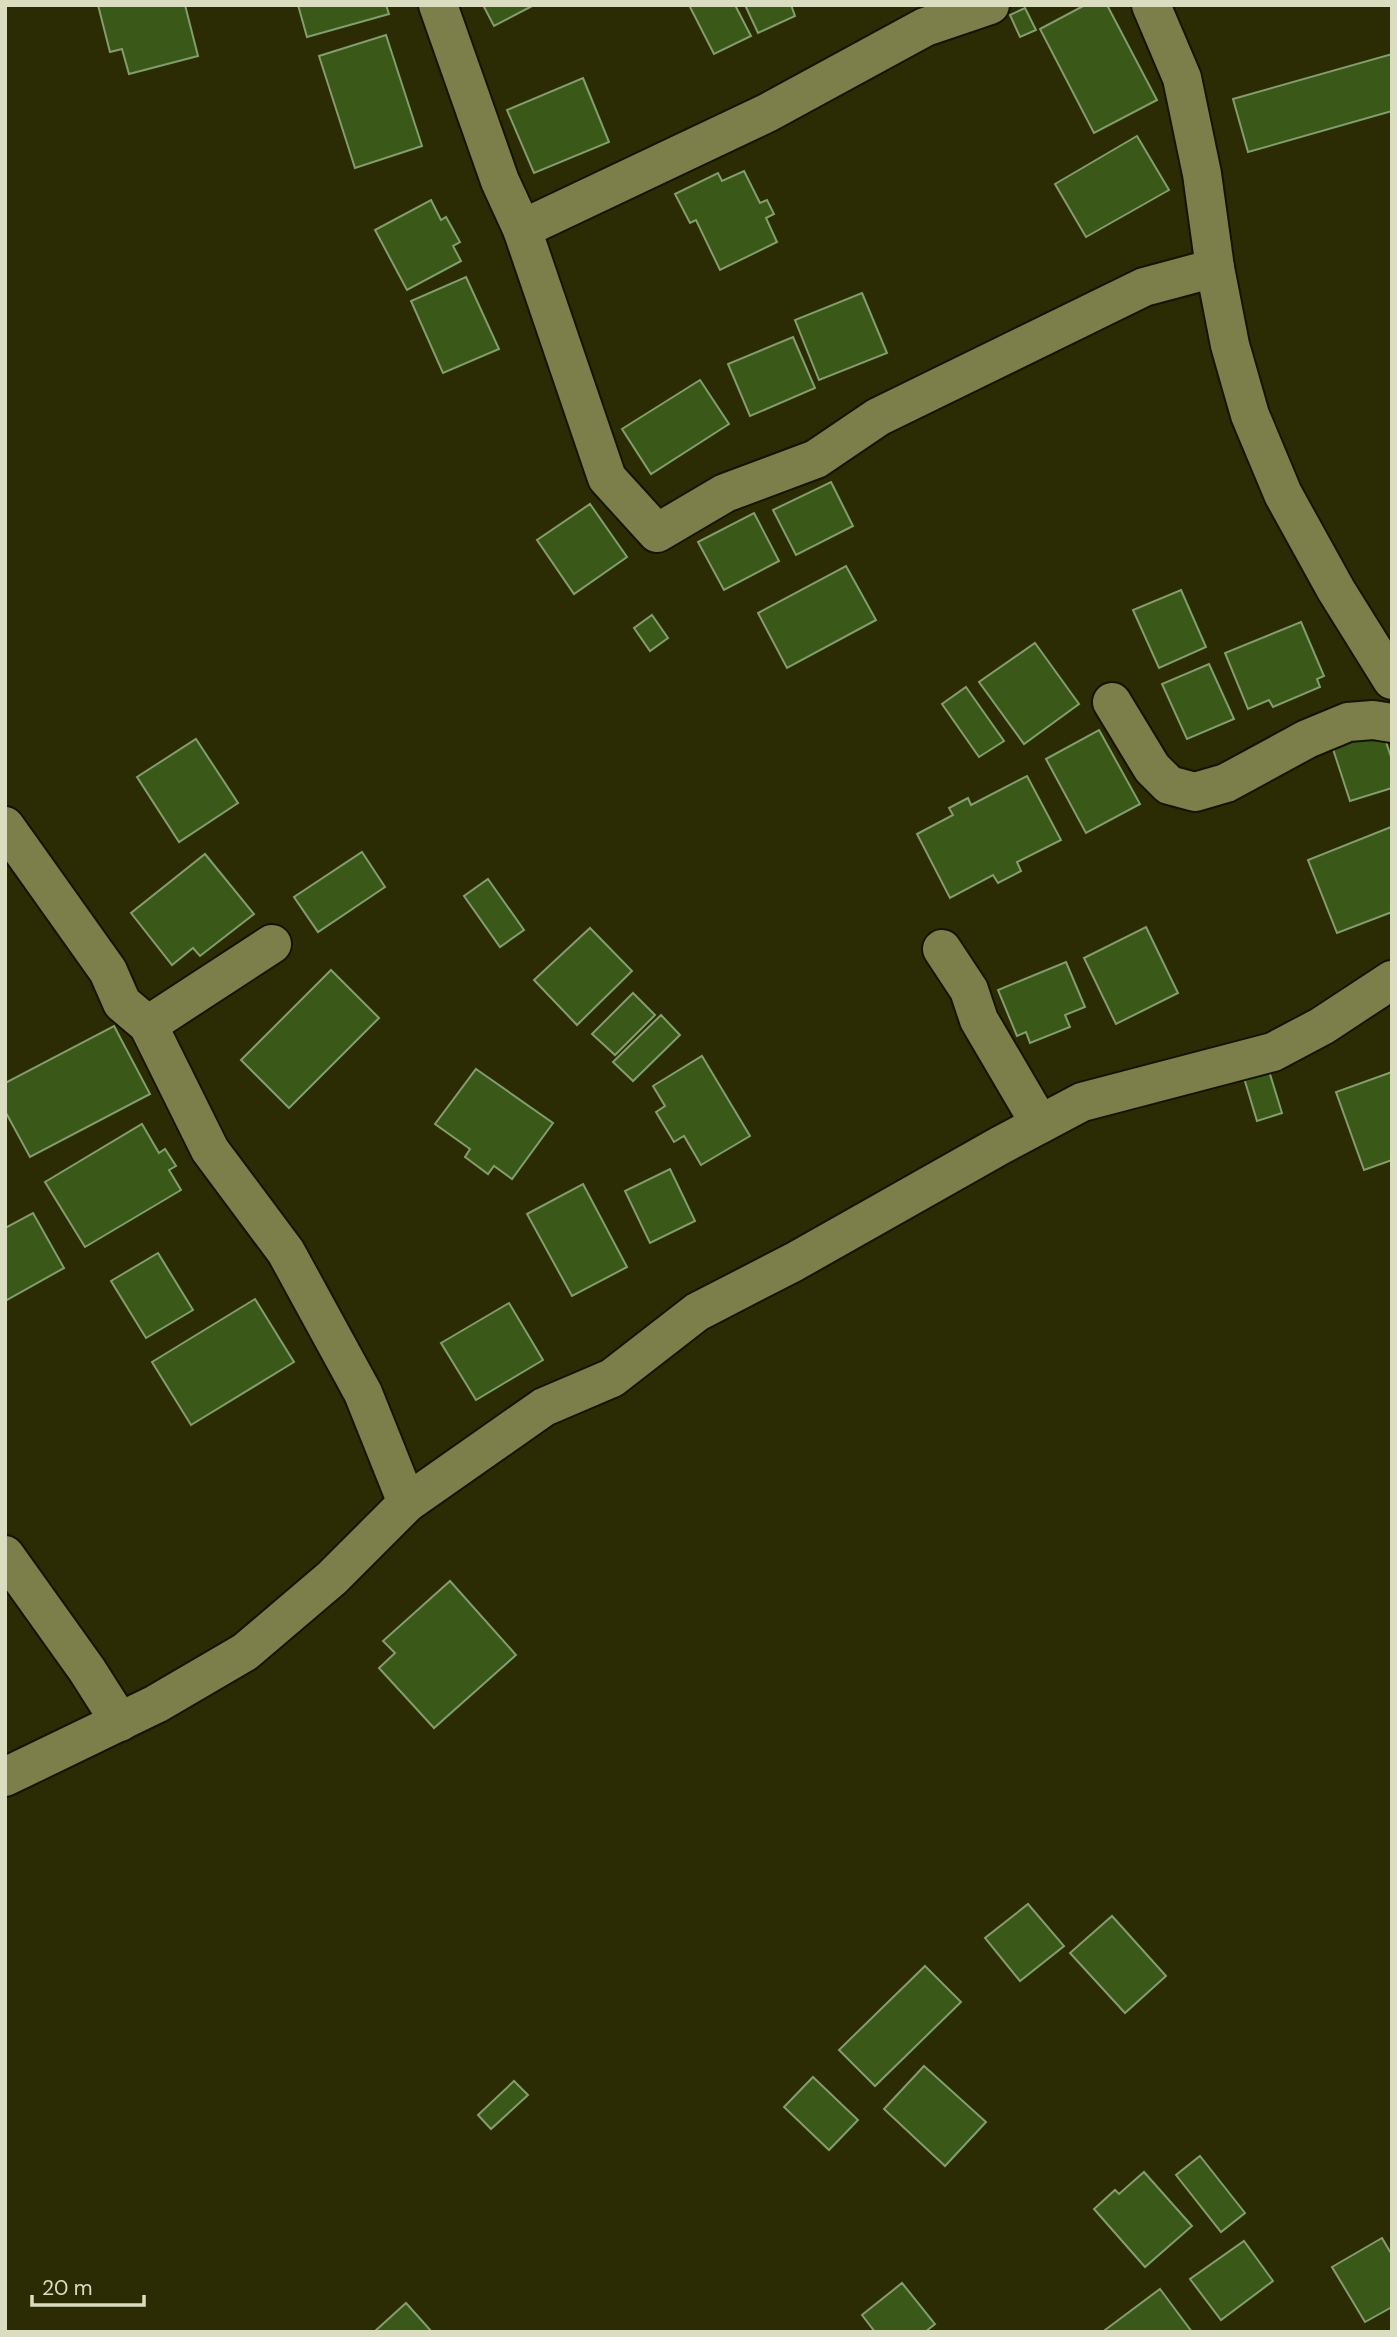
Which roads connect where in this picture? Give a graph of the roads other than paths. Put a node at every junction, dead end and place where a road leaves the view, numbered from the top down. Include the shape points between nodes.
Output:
1 (438, 5) edge
2 (990, 5) edge
3 (1152, 5) edge
4 (522, 229) junction
5 (1215, 268) junction
6 (1392, 680) edge
7 (1112, 702) dead end
8 (1392, 723) edge
9 (5, 826) edge
10 (272, 944) dead end
11 (942, 949) dead end
12 (1392, 980) edge
13 (148, 1025) junction
14 (1040, 1124) junction
15 (407, 1503) junction
16 (5, 1555) edge
17 (120, 1722) junction
18 (5, 1777) edge

1 - 4 street via 500,181
2 - 4 street via 925,27 767,113
3 - 5 street via 1182,78
4 - 5 street via 607,478 657,533 725,493 816,459 878,417 1144,287
5 - 6 street via 1250,415 1283,494
7 - 8 street via 1152,768 1169,785 1195,792 1226,783 1348,722
9 - 13 street via 108,971 122,1003
10 - 13 street
11 - 14 street via 969,990 979,1020
12 - 14 street via 1273,1052 1082,1102
13 - 15 street via 210,1150 286,1252 363,1393
14 - 15 street via 697,1312 612,1378 544,1407
15 - 17 street via 332,1578 245,1652
16 - 17 street
17 - 18 street

